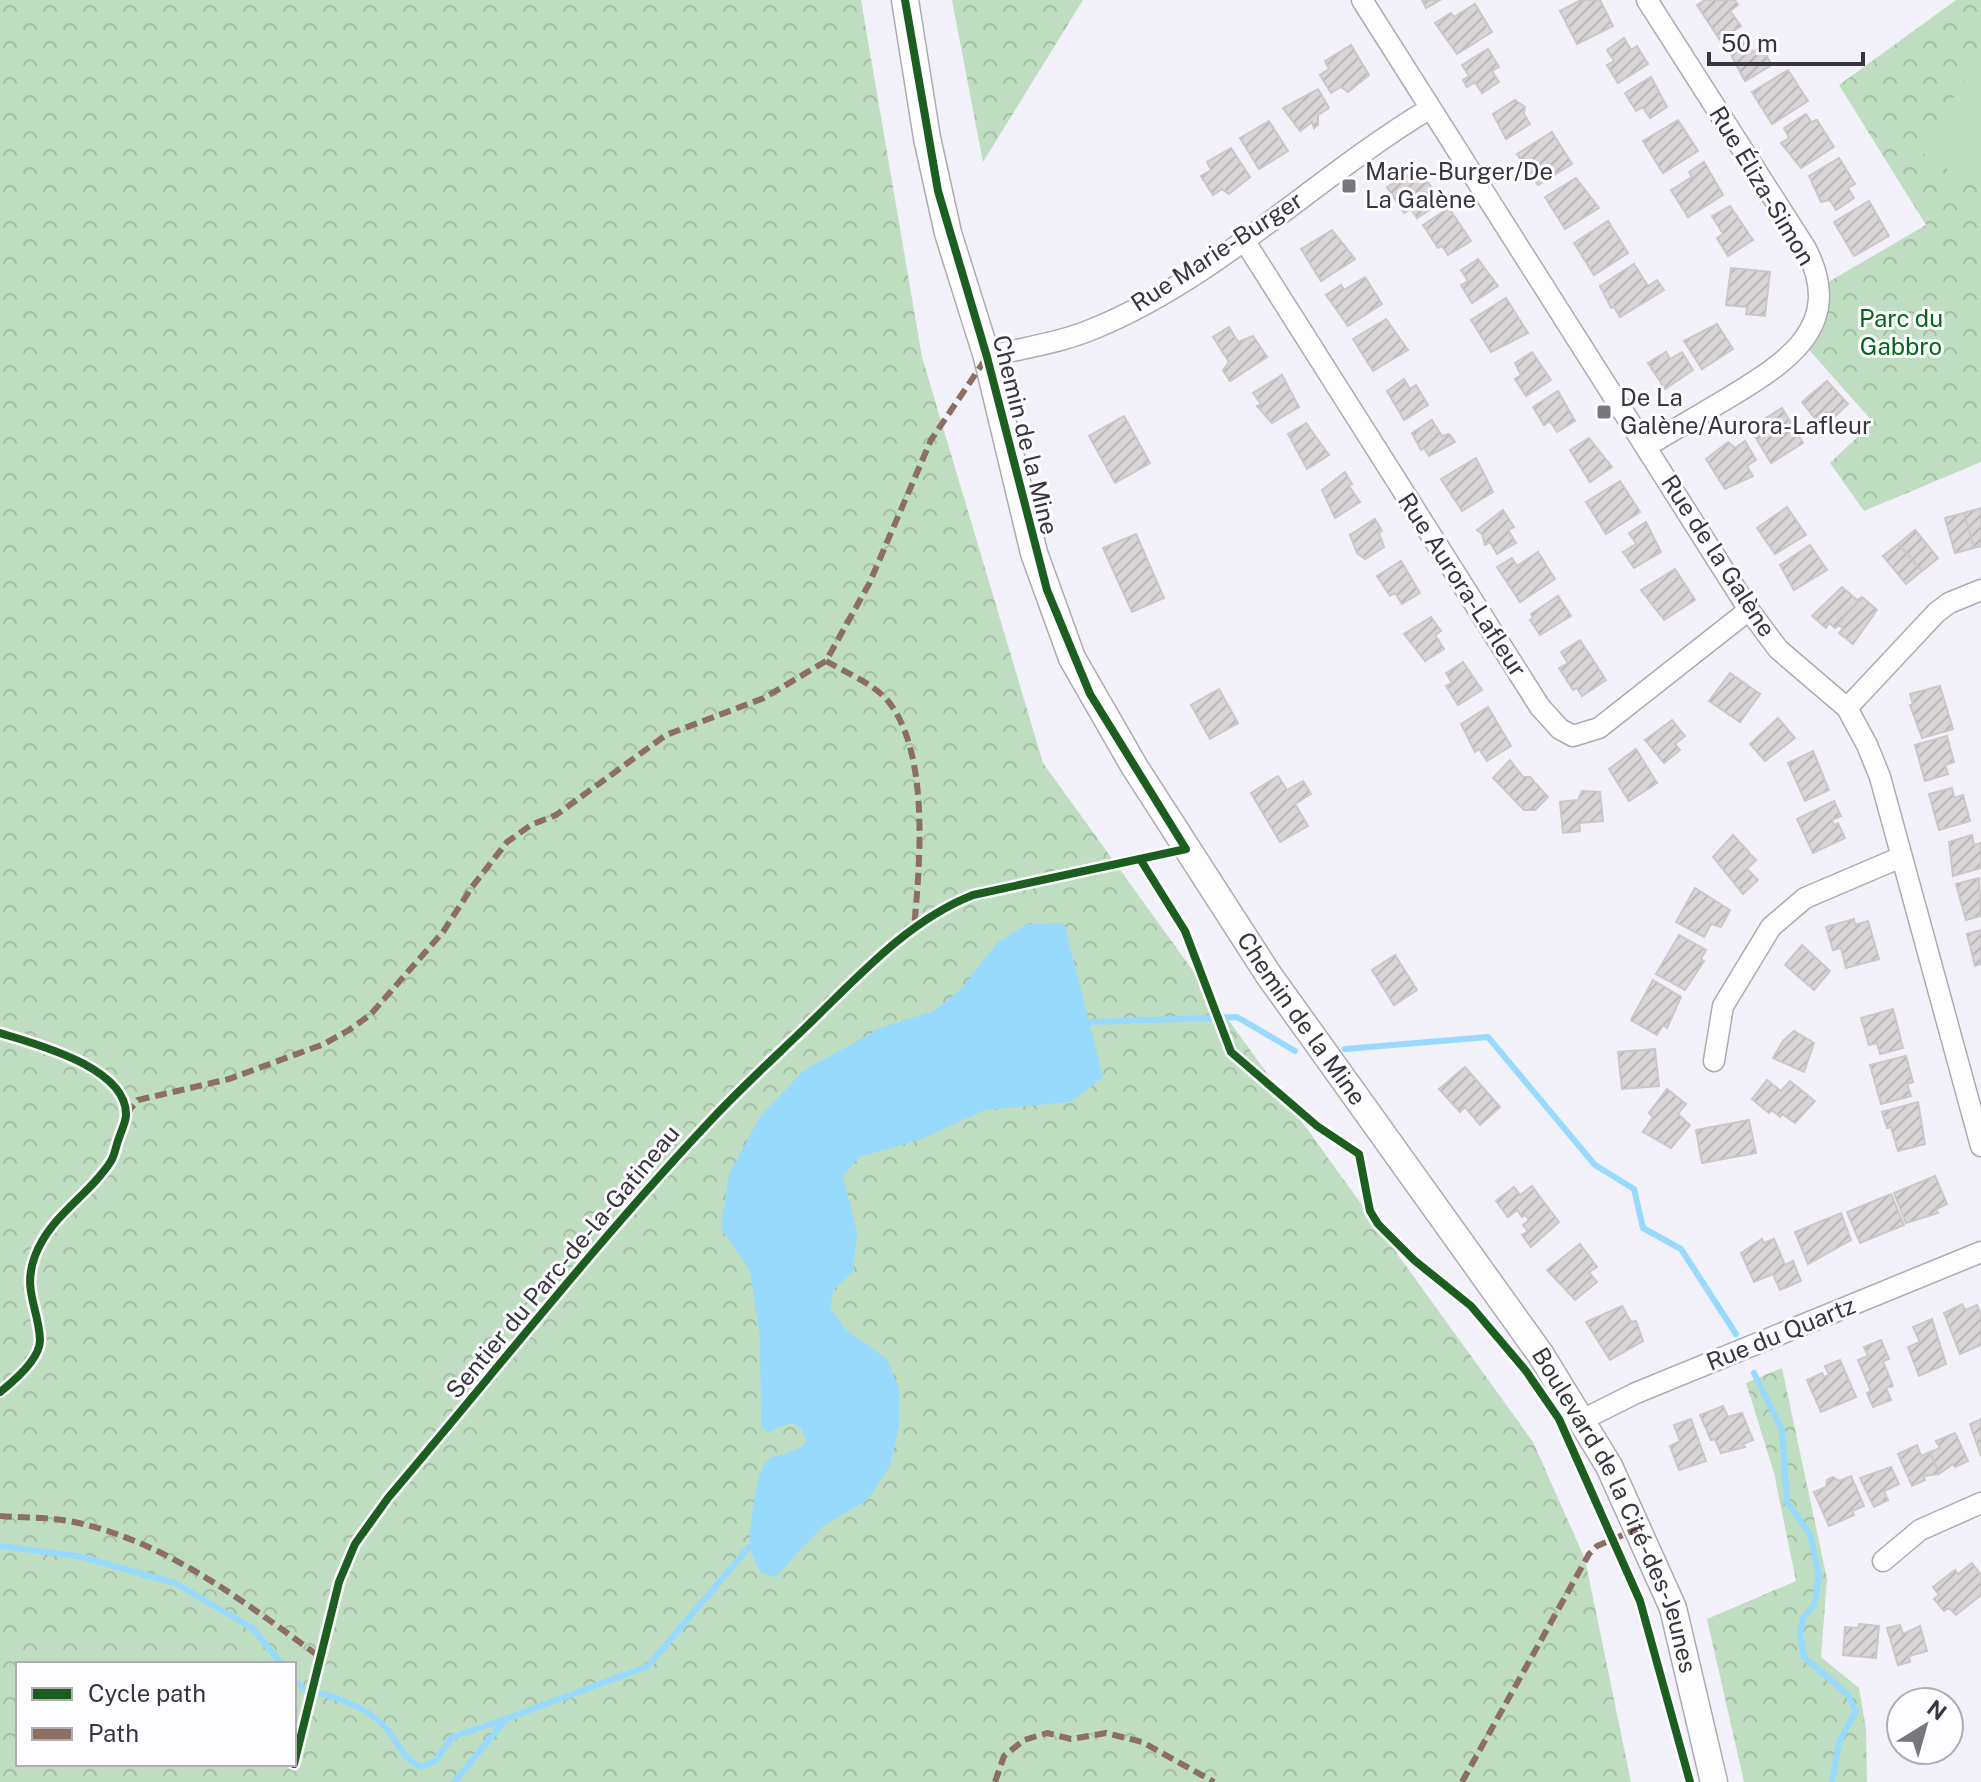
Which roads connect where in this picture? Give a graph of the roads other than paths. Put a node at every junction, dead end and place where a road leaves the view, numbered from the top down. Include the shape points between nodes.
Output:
1 (905, 0) edge
2 (1362, 0) edge
3 (1647, 0) edge
4 (1429, 109) junction
5 (1244, 240) junction
6 (987, 357) junction
7 (1647, 446) junction
8 (1981, 590) edge
9 (1749, 610) junction
10 (1847, 708) junction
11 (1899, 858) junction
12 (1714, 1061) dead end
13 (1981, 1146) edge
14 (1981, 1252) edge
15 (1472, 1258) joint
16 (1582, 1420) junction
17 (1981, 1503) edge
18 (1883, 1561) dead end
19 (1714, 1782) edge

1 - 6 street, Chemin de la Mine via 938,191
2 - 4 street, Rue de la Galène
3 - 7 street, Rue Éliza-Simon via 1806,249 1819,300 1803,343 1778,368
4 - 5 street, Rue Marie-Burger
4 - 7 street, Rue de la Galène
5 - 6 street, Rue Marie-Burger via 1091,330
5 - 9 street, Rue Aurora-Lafleur via 1540,707 1560,729 1573,736 1599,728
6 - 15 street, Chemin de la Mine via 1034,553 1090,694 1268,974
7 - 9 street, Rue de la Galène
8 - 10 street via 1936,613
9 - 10 street, Rue de la Galène via 1778,649
10 - 11 street, Rue de la Galène via 1880,777
11 - 12 street via 1805,898 1771,927 1723,1006
11 - 13 street, Rue de la Galène
14 - 16 street, Rue du Quartz
15 - 16 street, Boulevard de la Cité-des-Jeunes
16 - 19 street, Boulevard de la Cité-des-Jeunes via 1609,1466 1673,1608
17 - 18 street via 1920,1530

